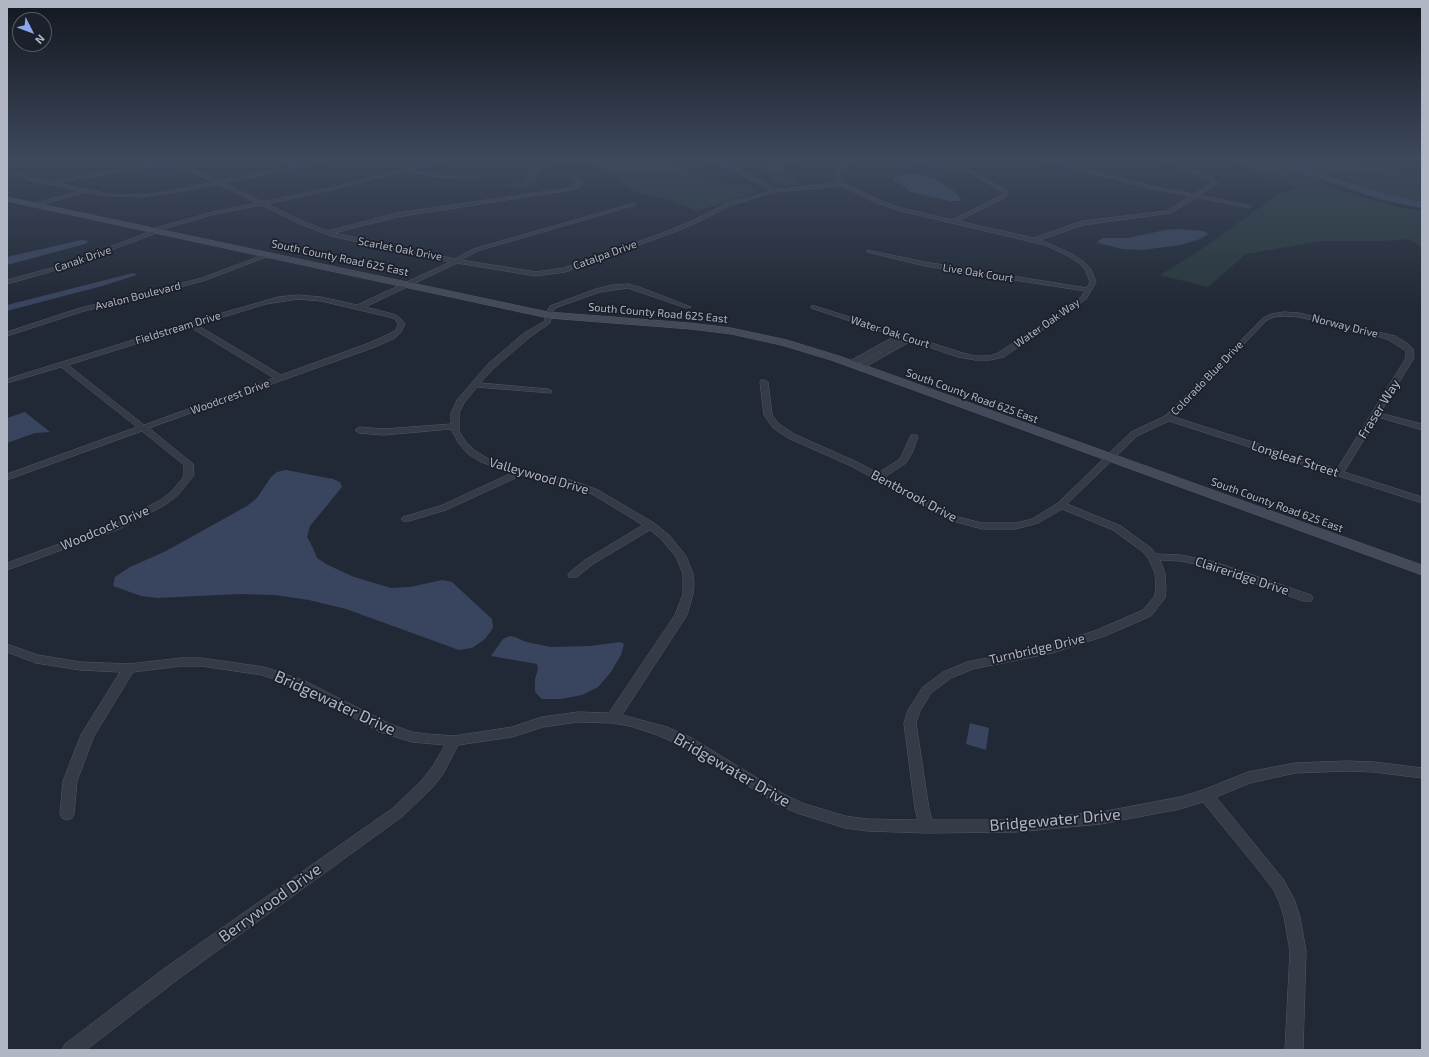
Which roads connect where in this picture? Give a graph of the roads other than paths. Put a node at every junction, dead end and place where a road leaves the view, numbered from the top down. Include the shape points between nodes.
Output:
1 (50, 208) edge
2 (241, 208) edge
3 (273, 208) edge
4 (442, 208) edge
5 (618, 208) edge
6 (721, 208) edge
7 (901, 208) edge
8 (979, 208) edge
9 (1175, 208) edge
10 (953, 221) junction
11 (157, 231) junction
12 (327, 233) junction
13 (1034, 240) junction
14 (869, 250) dead end
15 (268, 255) junction
16 (456, 260) junction
17 (7, 282) edge
18 (403, 284) junction
19 (1089, 290) junction
20 (356, 306) junction
21 (688, 307) dead end
22 (813, 307) dead end
23 (1284, 314) joint
24 (548, 315) junction
25 (190, 324) junction
26 (7, 334) edge
27 (900, 336) junction
28 (909, 339) junction
29 (1404, 344) joint
30 (966, 357) joint
31 (62, 364) junction
32 (855, 366) junction
33 (280, 378) junction
34 (7, 381) edge
35 (764, 382) dead end
36 (475, 385) junction
37 (548, 391) dead end
38 (1376, 414) junction
39 (1168, 418) junction
40 (455, 426) junction
41 (1422, 427) edge
42 (143, 428) junction
43 (359, 430) dead end
44 (914, 437) dead end
45 (1109, 458) junction
46 (520, 472) junction
47 (1339, 473) junction
48 (7, 477) edge
49 (878, 478) junction
50 (1422, 500) edge
51 (1061, 505) junction
52 (406, 519) dead end
53 (650, 525) junction
54 (1153, 557) junction
55 (7, 567) edge
56 (1422, 570) edge
57 (573, 575) dead end
58 (1306, 598) dead end
59 (7, 648) edge
60 (129, 668) junction
61 (613, 718) junction
62 (454, 741) junction
63 (1422, 773) edge
64 (1206, 795) junction
65 (67, 814) dead end
66 (927, 827) junction
67 (70, 1050) edge
68 (1294, 1050) edge

1 - 11 street, South County Road 625 East
2 - 11 street, Canak Drive
3 - 12 street, Scarlet Oak Drive
4 - 12 street via 397,215
5 - 16 street via 475,250
6 - 16 street, Catalpa Drive via 670,232 560,272 523,273
7 - 10 street, Water Oak Way
8 - 10 street
9 - 13 street via 1169,212 1082,223
10 - 13 street, Water Oak Way
11 - 15 street, South County Road 625 East
11 - 17 street, Canak Drive via 61,267
12 - 16 street, Scarlet Oak Drive
13 - 19 street, Water Oak Way via 1062,251 1086,266 1093,278
14 - 19 street, Live Oak Court via 925,264
15 - 18 street, South County Road 625 East
15 - 26 street, Avalon Boulevard via 204,279 82,309
16 - 18 street
18 - 20 street
18 - 24 street, South County Road 625 East
19 - 30 street, Water Oak Way via 1084,298 1001,355 983,359
20 - 25 street, Fieldstream Drive via 314,298 285,298
20 - 33 street, Woodcrest Drive via 391,315 400,321 401,327 384,340
21 - 24 street via 637,288 622,286 598,290 552,307
22 - 27 street, Water Oak Court
23 - 29 street, Norway Drive via 1315,318 1376,333
23 - 39 street, Colorado Blue Drive via 1265,319
24 - 32 street, South County Road 625 East via 731,331 783,342
24 - 36 street via 548,322 508,350
25 - 31 street, Fieldstream Drive
25 - 33 street
27 - 28 street, Water Oak Court
27 - 32 street
28 - 30 street, Water Oak Court
28 - 32 street
29 - 38 street, Fraser Way via 1410,351 1410,358
31 - 34 street, Fieldstream Drive
31 - 42 street, Woodcock Drive
32 - 45 street, South County Road 625 East
33 - 42 street, Woodcrest Drive
35 - 49 street, Bentbrook Drive via 768,415 776,426 791,436 834,454
36 - 37 street
36 - 40 street via 457,407
38 - 41 street
38 - 47 street, Fraser Way
39 - 45 street, Colorado Blue Drive via 1134,434
39 - 47 street, Longleaf Street
40 - 43 street via 384,432
40 - 46 street, Valleywood Drive via 455,431 471,452 495,464
42 - 48 street, Woodcrest Drive
42 - 55 street, Woodcock Drive via 188,464 186,480 175,493 115,527
44 - 49 street via 904,460
45 - 51 street, Bentbrook Drive
45 - 56 street, South County Road 625 East
46 - 52 street via 457,502
46 - 53 street, Valleywood Drive via 571,483 595,492
47 - 50 street, Longleaf Street
49 - 51 street, Bentbrook Drive via 942,514 982,526 1005,527 1026,524
51 - 54 street, Turnbridge Drive via 1117,528 1138,542
53 - 57 street via 588,562
53 - 61 street, Valleywood Drive via 665,537 681,556 688,574 688,594 681,616
54 - 58 street, Claireridge Drive via 1181,558 1211,564
54 - 66 street, Turnbridge Drive via 1160,573 1161,590 1147,613 1076,642 958,669 927,690 914,710 910,723 922,809
59 - 60 street, Bridgewater Drive via 22,655 57,663 98,668
60 - 62 street, Bridgewater Drive via 201,662 264,671 301,684 398,733
60 - 65 street via 88,735 80,753 70,781
61 - 62 street, Bridgewater Drive via 560,719 512,732
61 - 66 street, Bridgewater Drive via 646,725 685,741 782,800 809,811 845,822 867,825
62 - 67 street, Berrywood Drive via 427,784 398,812
63 - 64 street, Bridgewater Drive via 1346,766 1295,768 1248,778
64 - 66 street, Bridgewater Drive via 1142,811 1059,823 1001,827
64 - 68 street via 1266,868 1286,899 1298,951

